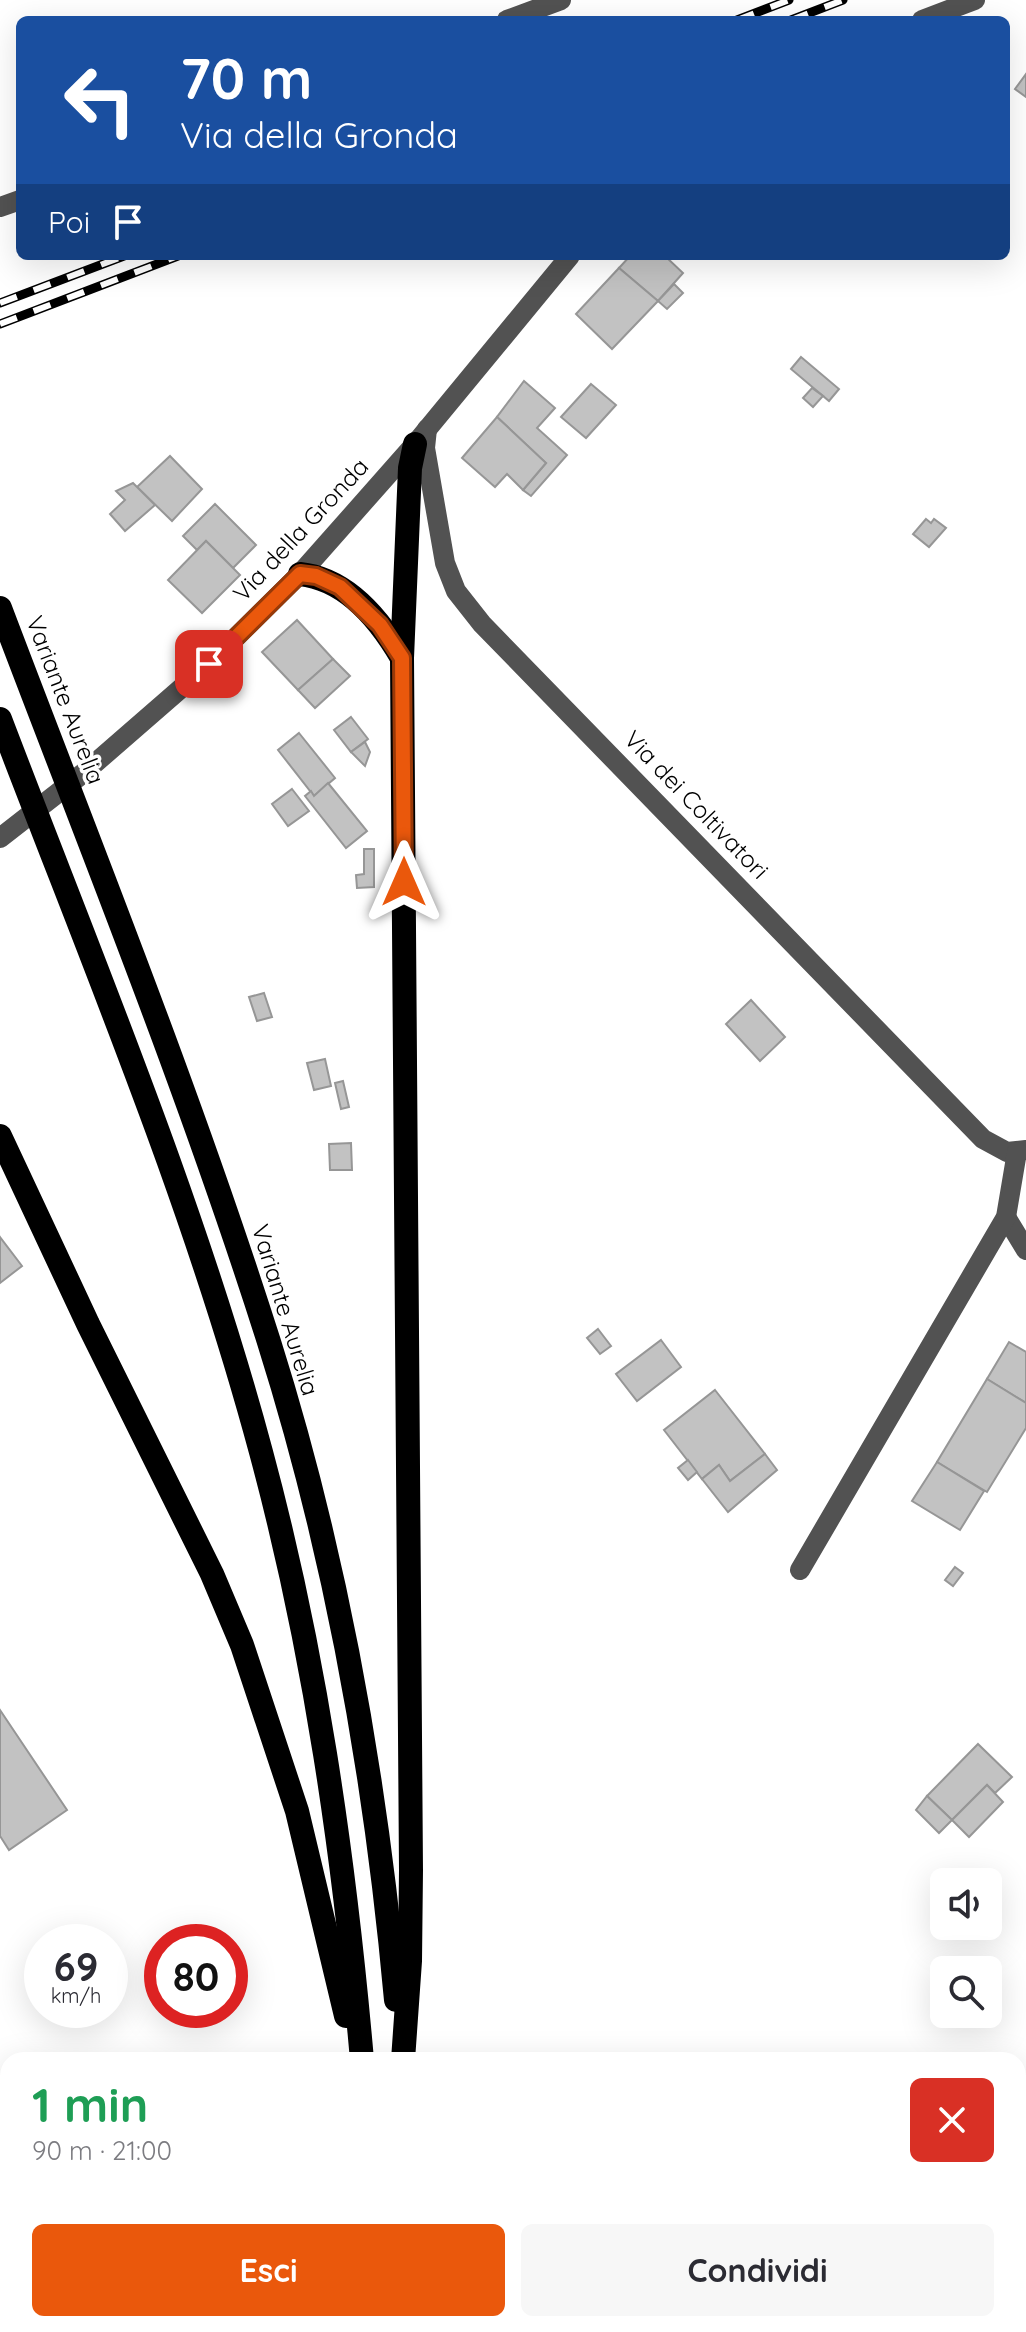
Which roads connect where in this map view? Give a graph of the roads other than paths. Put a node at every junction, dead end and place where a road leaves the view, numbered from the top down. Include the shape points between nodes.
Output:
1 (561, 0) edge
2 (975, 0) edge
3 (518, 16) edge
4 (933, 16) edge
5 (567, 260) edge
6 (421, 436) junction
7 (300, 574) junction
8 (0, 608) edge
9 (402, 658) junction
10 (0, 719) edge
11 (0, 838) edge
12 (0, 1136) edge
13 (1022, 1151) edge
14 (1006, 1217) junction
15 (1026, 1250) edge
16 (800, 1570) dead end
17 (353, 2052) edge
18 (361, 2052) edge
19 (401, 2052) edge
20 (403, 2052) edge

1 - 3 street
2 - 4 street
5 - 6 street, Via della Gronda
6 - 7 street, Via della Gronda
6 - 9 highway via 410,468
6 - 13 street, Via dei Coltivatori via 445,563 456,591 482,624 983,1139 1000,1150
7 - 9 highway via 340,587 380,625
7 - 11 street, Via della Gronda via 209,664
8 - 19 highway, Variante Aurelia via 218,1190 265,1331 341,1625 372,1795
9 - 20 highway via 411,1870
10 - 18 highway via 183,1208 272,1495 322,1721 349,1912
12 - 17 highway via 242,1645 300,1824
13 - 14 street
14 - 15 street
14 - 16 street

